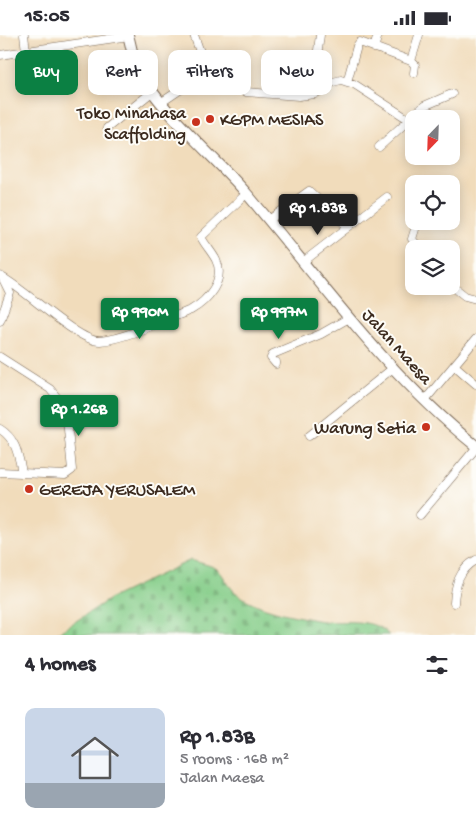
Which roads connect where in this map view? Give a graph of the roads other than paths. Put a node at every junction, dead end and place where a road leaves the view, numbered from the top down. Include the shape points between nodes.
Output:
1 (24, 35) edge
2 (194, 35) edge
3 (320, 35) edge
4 (378, 35) edge
5 (419, 35) edge
6 (129, 36) edge
7 (374, 48) junction
8 (26, 50) edge
9 (33, 50) edge
10 (132, 50) edge
11 (199, 50) edge
12 (318, 50) edge
13 (15, 53) edge
14 (0, 55) edge
15 (411, 61) junction
16 (414, 73) dead end
17 (332, 82) edge
18 (347, 82) junction
19 (452, 94) dead end
20 (147, 95) edge
21 (156, 95) edge
22 (172, 95) edge
23 (281, 95) edge
24 (307, 95) edge
25 (162, 102) junction
26 (419, 110) edge
27 (405, 117) edge
28 (405, 122) edge
29 (107, 128) dead end
30 (378, 147) dead end
31 (246, 194) junction
32 (387, 197) dead end
33 (268, 220) junction
34 (347, 226) junction
35 (303, 262) junction
36 (1, 277) edge
37 (460, 292) edge
38 (476, 299) edge
39 (349, 318) junction
40 (0, 321) edge
41 (476, 339) edge
42 (0, 357) edge
43 (276, 362) dead end
44 (454, 365) junction
45 (393, 368) junction
46 (476, 384) edge
47 (425, 400) junction
48 (3, 431) edge
49 (309, 436) dead end
50 (0, 440) edge
51 (476, 447) edge
52 (0, 472) edge
53 (22, 472) junction
54 (420, 515) dead end
55 (476, 560) edge
56 (454, 603) dead end

1 - 8 street
2 - 11 street
3 - 12 street
4 - 7 street
5 - 15 street
6 - 9 street
6 - 10 street, Jalan Maesa
7 - 15 street
7 - 18 street via 357,44
13 - 14 street
15 - 16 street via 415,65
17 - 18 street
18 - 27 street
19 - 26 street
20 - 29 street
21 - 25 street, Jalan Maesa
22 - 25 street
23 - 24 street
25 - 31 street, Jalan Maesa
28 - 30 street
31 - 33 street, Jalan Maesa
31 - 36 street via 201,237 218,263 219,271 211,293 191,310 121,336 94,340 78,333 26,292
32 - 34 street
33 - 34 street via 309,191
33 - 35 street, Jalan Maesa
34 - 35 street
35 - 39 street, Jalan Maesa
36 - 40 street via 10,293
37 - 38 street
39 - 43 street via 273,354 271,358
39 - 45 street, Jalan Maesa
41 - 44 street
42 - 53 street via 50,389 66,409 71,472 61,475
44 - 46 street
44 - 47 street
45 - 47 street, Jalan Maesa
45 - 49 street
47 - 51 street, Jalan Maesa
48 - 50 street
48 - 53 street via 15,444
51 - 54 street
52 - 53 street
55 - 56 street via 458,579

